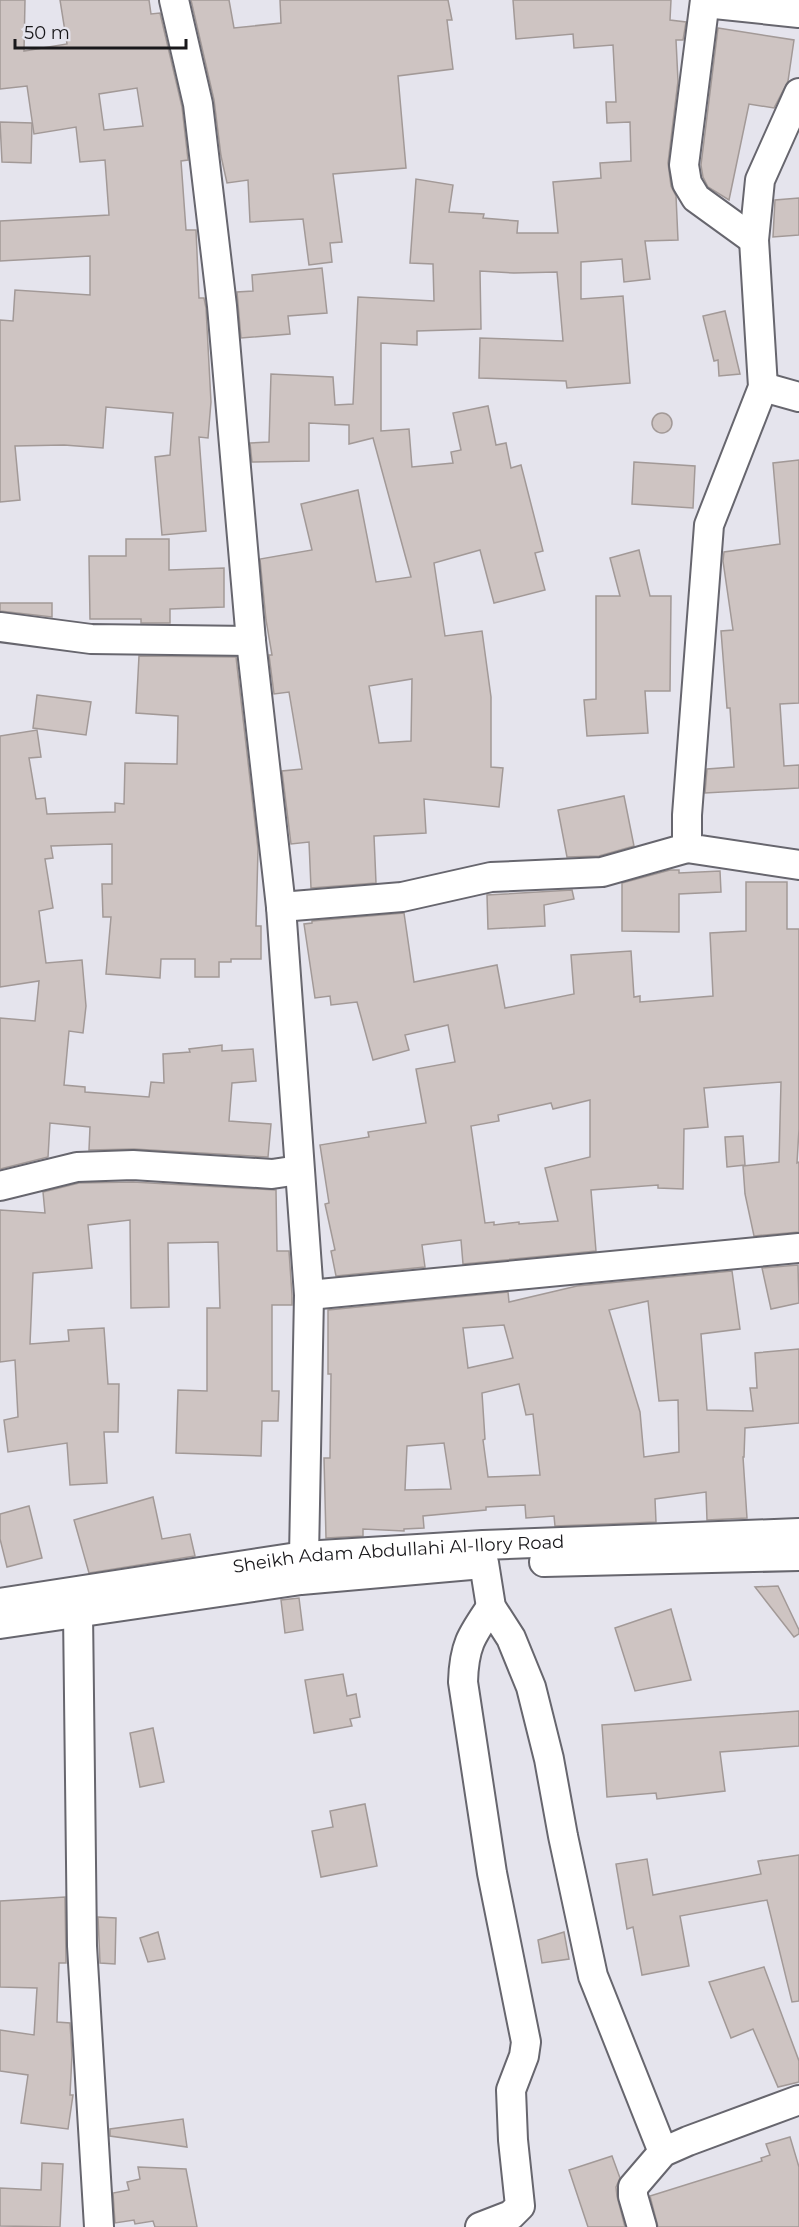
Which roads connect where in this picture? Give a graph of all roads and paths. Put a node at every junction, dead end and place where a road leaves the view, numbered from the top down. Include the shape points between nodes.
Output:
1 (174, 0) edge
2 (705, 2) edge
3 (799, 13) edge
4 (799, 93) edge
5 (754, 240) junction
6 (763, 387) junction
7 (799, 397) edge
8 (0, 627) edge
9 (251, 641) junction
10 (687, 848) junction
11 (799, 865) edge
12 (281, 907) junction
13 (299, 1170) junction
14 (0, 1186) edge
15 (799, 1248) edge
16 (309, 1295) junction
17 (799, 1533) edge
18 (304, 1556) junction
19 (799, 1556) edge
20 (484, 1563) junction
21 (0, 1603) edge
22 (491, 1607) junction
23 (78, 1612) junction
24 (0, 1624) edge
25 (799, 2100) edge
26 (663, 2152) junction
27 (99, 2227) edge
28 (480, 2227) edge
29 (642, 2227) edge

1 - 9 street via 198,104 222,306
2 - 3 street
2 - 5 street via 684,165 687,183 696,198
4 - 5 street via 760,180
5 - 6 street
6 - 7 street
6 - 10 street via 709,525
8 - 9 street via 91,639
9 - 12 street
10 - 11 street
10 - 12 street via 602,872 491,877 402,897
12 - 13 street
13 - 14 street via 272,1174 133,1165 77,1167
13 - 16 street
15 - 16 street
16 - 18 street
17 - 18 street, Sheikh Adam Abdullahi Al-Ilory Road
18 - 21 street, Sheikh Adam Abdullahi Al-Ilory Road
19 - 20 street, Sheikh Adam Abdullahi Al-Ilory Road
20 - 22 street
20 - 23 street, Sheikh Adam Abdullahi Al-Ilory Road via 301,1580
22 - 26 street via 511,1638 531,1687 593,1976
22 - 28 street via 473,1632 464,1658 463,1682 492,1873 526,2042 511,2090 520,2206 511,2215
23 - 24 street, Sheikh Adam Abdullahi Al-Ilory Road
23 - 27 street via 82,1946
25 - 26 street
26 - 29 street via 633,2187

